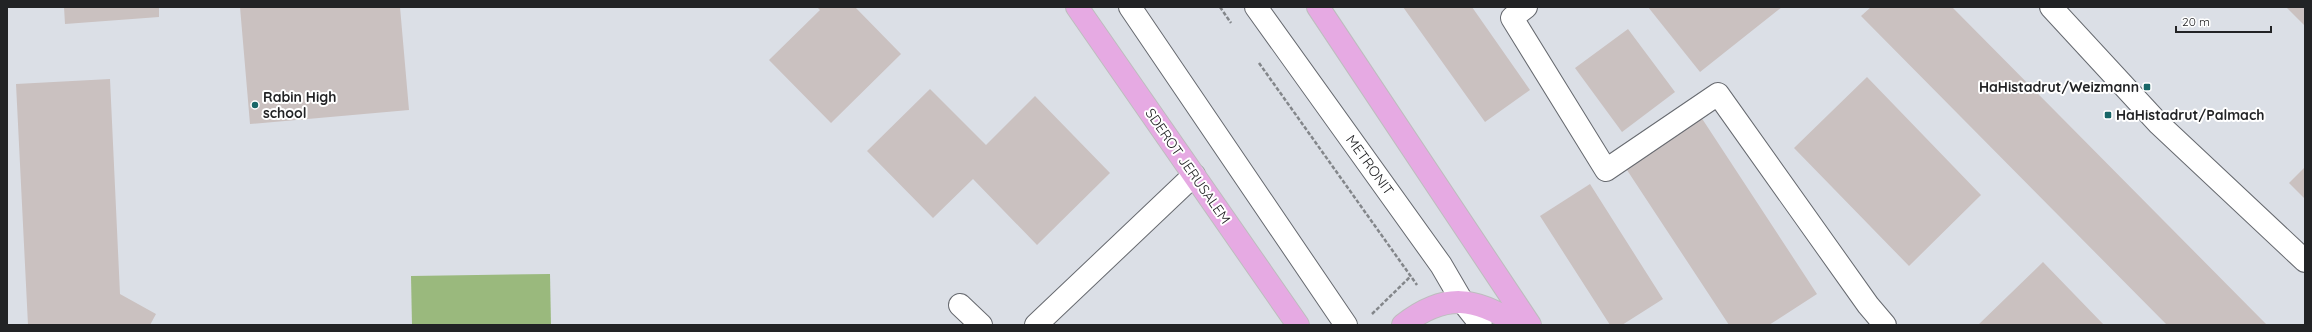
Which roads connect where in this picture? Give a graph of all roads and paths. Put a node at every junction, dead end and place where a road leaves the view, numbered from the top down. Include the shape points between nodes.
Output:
1 (1077, 7) edge
2 (1130, 7) edge
3 (1220, 7) edge
4 (1256, 7) edge
5 (1318, 7) edge
6 (1526, 7) edge
7 (2051, 7) edge
8 (1234, 26) dead end
9 (1256, 59) dead end
10 (1194, 175) junction
11 (2305, 261) edge
12 (1410, 276) dead end
13 (1462, 301) junction
14 (960, 304) dead end
15 (982, 325) edge
16 (1036, 325) edge
17 (1298, 325) edge
18 (1346, 325) edge
19 (1403, 325) edge
20 (1481, 325) edge
21 (1518, 325) edge
22 (1530, 325) edge
23 (1885, 325) edge

1 - 10 main road, SDEROT JERUSALEM
2 - 18 street
3 - 8 path
4 - 13 street, METRONIT via 1441,265
5 - 22 main road
6 - 23 street via 1512,18 1606,170 1718,94 1868,305
7 - 11 street via 2159,124
9 - 12 path
10 - 16 street
10 - 17 main road, SDEROT JERUSALEM
13 - 19 main road via 1416,315
13 - 20 street, METRONIT
13 - 21 main road via 1474,302 1497,311
14 - 15 street

